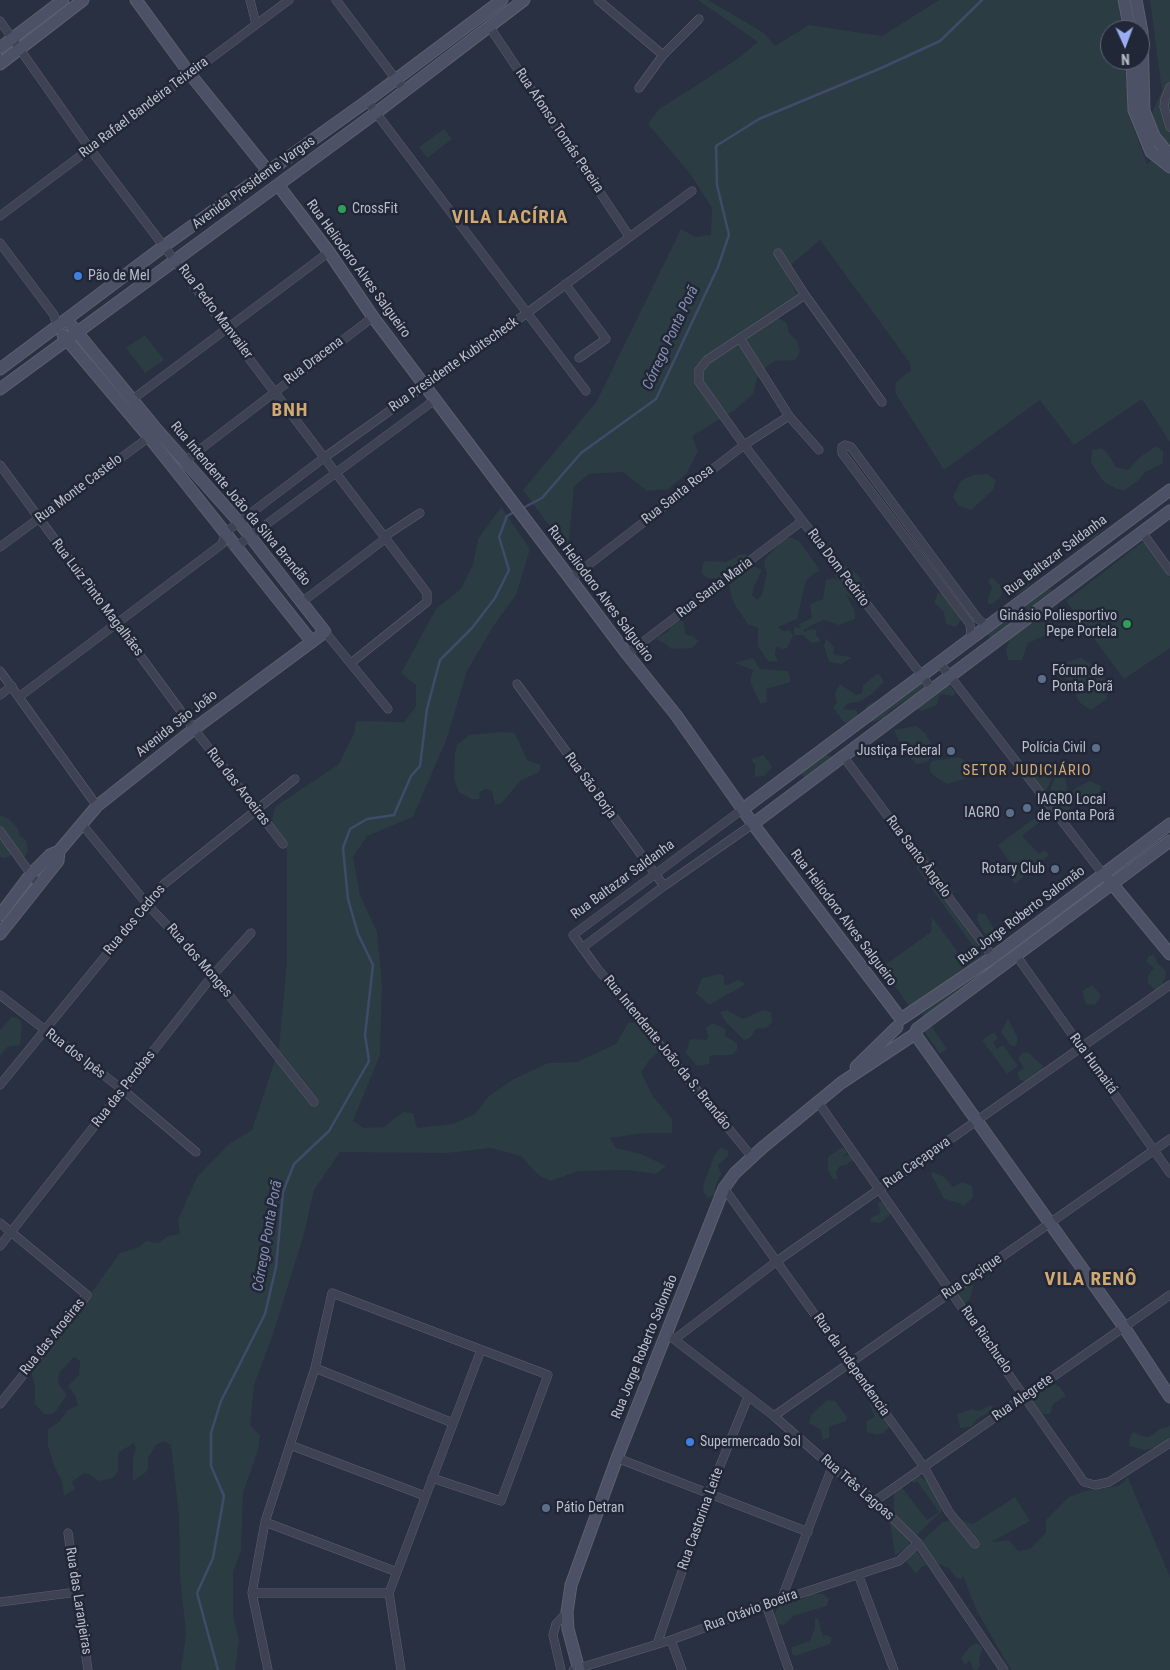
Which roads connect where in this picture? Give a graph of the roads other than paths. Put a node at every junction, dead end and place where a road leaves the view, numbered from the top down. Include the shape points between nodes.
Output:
1 (63, 0) edge
2 (84, 0) edge
3 (136, 0) edge
4 (250, 0) edge
5 (289, 0) edge
6 (336, 0) edge
7 (524, 0) edge
8 (598, 0) edge
9 (1124, 0) edge
10 (1136, 0) edge
11 (497, 1) edge
12 (504, 14) junction
13 (698, 18) dead end
14 (1128, 20) edge
15 (0, 21) edge
16 (256, 24) junction
17 (489, 26) junction
18 (13, 38) junction
19 (0, 48) edge
20 (20, 48) junction
21 (663, 55) junction
22 (0, 64) edge
23 (1132, 70) edge
24 (190, 74) junction
25 (394, 80) junction
26 (1170, 87) edge
27 (639, 88) dead end
28 (404, 90) junction
29 (368, 101) junction
30 (377, 112) junction
31 (1170, 127) edge
32 (90, 149) junction
33 (1170, 156) edge
34 (1170, 167) edge
35 (268, 171) junction
36 (278, 185) junction
37 (692, 191) dead end
38 (0, 216) edge
39 (630, 236) junction
40 (0, 243) edge
41 (164, 246) junction
42 (329, 252) junction
43 (778, 253) dead end
44 (174, 259) junction
45 (565, 284) junction
46 (805, 295) junction
47 (527, 313) junction
48 (54, 315) junction
49 (373, 317) junction
50 (67, 320) junction
51 (57, 327) junction
52 (227, 328) junction
53 (77, 333) junction
54 (67, 340) junction
55 (740, 340) junction
56 (579, 358) dead end
57 (0, 369) edge
58 (425, 384) junction
59 (0, 388) edge
60 (274, 391) junction
61 (586, 392) dead end
62 (133, 399) junction
63 (436, 400) junction
64 (882, 402) dead end
65 (789, 416) junction
66 (153, 434) junction
67 (744, 445) junction
68 (819, 450) dead end
69 (326, 457) junction
70 (185, 461) junction
71 (0, 465) edge
72 (336, 471) junction
73 (1170, 490) edge
74 (1170, 511) edge
75 (420, 513) dead end
76 (38, 520) junction
77 (802, 521) junction
78 (239, 522) junction
79 (910, 526) junction
80 (226, 532) junction
81 (902, 532) junction
82 (1142, 532) junction
83 (250, 536) junction
84 (386, 537) junction
85 (222, 544) junction
86 (237, 546) junction
87 (0, 547) edge
88 (1088, 551) junction
89 (1097, 567) junction
90 (1170, 571) edge
91 (570, 579) junction
92 (302, 602) junction
93 (116, 623) junction
94 (987, 626) junction
95 (325, 632) junction
96 (971, 638) junction
97 (312, 642) junction
98 (627, 654) junction
99 (939, 662) junction
100 (351, 663) junction
101 (0, 671) edge
102 (921, 675) junction
103 (951, 676) junction
104 (517, 684) dead end
105 (12, 686) junction
106 (933, 690) junction
107 (0, 695) edge
108 (19, 697) junction
109 (388, 709) dead end
110 (194, 729) junction
111 (843, 756) junction
112 (294, 779) dead end
113 (97, 806) junction
114 (743, 809) junction
115 (256, 810) junction
116 (81, 823) junction
117 (753, 824) junction
118 (1170, 824) edge
119 (0, 832) edge
120 (1170, 841) edge
121 (282, 844) dead end
122 (59, 851) junction
123 (31, 874) junction
124 (1103, 874) junction
125 (655, 876) junction
126 (38, 884) junction
127 (1114, 884) junction
128 (664, 886) junction
129 (147, 904) junction
130 (0, 914) edge
131 (251, 933) dead end
132 (0, 934) edge
133 (582, 948) junction
134 (1170, 954) edge
135 (1016, 955) junction
136 (993, 957) junction
137 (213, 975) junction
138 (1170, 985) edge
139 (0, 995) edge
140 (901, 1021) junction
141 (44, 1029) junction
142 (913, 1033) junction
143 (1080, 1048) junction
144 (841, 1083) junction
145 (0, 1085) edge
146 (123, 1090) junction
147 (314, 1102) dead end
148 (818, 1102) junction
149 (977, 1121) junction
150 (1170, 1139) edge
151 (1154, 1150) junction
152 (196, 1152) dead end
153 (752, 1157) junction
154 (1170, 1173) edge
155 (724, 1188) junction
156 (879, 1190) junction
157 (0, 1223) edge
158 (1050, 1224) junction
159 (11, 1232) junction
160 (0, 1246) edge
161 (778, 1261) junction
162 (952, 1290) junction
163 (1170, 1295) edge
164 (1124, 1327) junction
165 (671, 1337) junction
166 (481, 1350) junction
167 (850, 1362) junction
168 (315, 1368) junction
169 (1025, 1396) junction
170 (748, 1397) junction
171 (1170, 1397) edge
172 (0, 1404) edge
173 (774, 1416) junction
174 (453, 1423) junction
175 (1170, 1443) edge
176 (290, 1445) junction
177 (617, 1458) junction
178 (832, 1467) junction
179 (924, 1467) junction
180 (432, 1478) junction
181 (709, 1493) junction
182 (425, 1496) junction
183 (875, 1501) junction
184 (265, 1522) junction
185 (68, 1532) dead end
186 (808, 1532) junction
187 (918, 1543) junction
188 (975, 1544) dead end
189 (397, 1572) junction
190 (858, 1574) junction
191 (77, 1592) junction
192 (252, 1592) junction
193 (389, 1593) junction
194 (781, 1600) junction
195 (0, 1602) edge
196 (766, 1605) junction
197 (567, 1612) junction
198 (670, 1640) junction
199 (657, 1644) junction
200 (88, 1670) edge
201 (268, 1670) edge
202 (401, 1670) edge
203 (561, 1670) edge
204 (577, 1670) edge
205 (682, 1670) edge
206 (790, 1670) edge
207 (894, 1670) edge
208 (1004, 1670) edge

1 - 18 main road
2 - 20 main road
3 - 24 main road
4 - 16 street
5 - 16 street, Rua Rafael Bandeira Teixeira
6 - 25 street
7 - 12 main road, Avenida Presidente Vargas
8 - 21 street
9 - 14 main road
10 - 33 main road via 1142,32 1144,111 1154,136
11 - 12 street
11 - 25 main road, Avenida Presidente Vargas
12 - 17 main road, Avenida Presidente Vargas
13 - 21 street
15 - 18 street, Rua Pedro Manvailer
16 - 24 street, Rua Rafael Bandeira Teixeira
17 - 28 main road, Avenida Presidente Vargas
17 - 39 street, Rua Afonso Tomás Pereira
18 - 19 main road
18 - 20 street, Rua Pedro Manvailer
20 - 22 main road
20 - 32 street, Rua Pedro Manvailer
21 - 27 street
23 - 34 main road via 1136,116 1151,152
24 - 32 street, Rua Rafael Bandeira Teixeira
24 - 35 main road
25 - 28 street
25 - 29 main road, Avenida Presidente Vargas
26 - 31 street via 1164,107
28 - 30 main road, Avenida Presidente Vargas
29 - 30 street
29 - 35 main road, Avenida Presidente Vargas
30 - 36 main road, Avenida Presidente Vargas
30 - 47 street
32 - 38 street, Rua Rafael Bandeira Teixeira
32 - 41 street, Rua Pedro Manvailer
35 - 36 main road, Rua Heliodoro Alves Salgueiro via 266,181 271,186
35 - 41 main road, Avenida Presidente Vargas
36 - 42 main road, Rua Heliodoro Alves Salgueiro
36 - 44 main road, Avenida Presidente Vargas
37 - 39 street, Rua Presidente Kubitscheck
39 - 45 street, Rua Presidente Kubitscheck
40 - 48 street
41 - 44 street, Rua Pedro Manvailer
41 - 50 main road, Avenida Presidente Vargas
42 - 49 main road, Rua Heliodoro Alves Salgueiro
42 - 52 street
43 - 46 street
44 - 52 street, Rua Pedro Manvailer
44 - 53 main road, Avenida Presidente Vargas
45 - 47 street, Rua Presidente Kubitscheck
45 - 56 street via 606,339
46 - 55 street
46 - 64 street
47 - 58 street, Rua Presidente Kubitscheck
47 - 61 street
48 - 50 street
48 - 51 street
49 - 58 main road, Rua Heliodoro Alves Salgueiro
49 - 60 street, Rua Dracena
50 - 51 main road, Avenida Presidente Vargas
50 - 53 main road, Rua Intendente João da Silva Brandão
51 - 54 main road, Rua Intendente João da Silva Brandão
51 - 57 main road, Avenida Presidente Vargas
52 - 60 street, Rua Pedro Manvailer
52 - 62 street
53 - 54 main road, Avenida Presidente Vargas
53 - 62 main road, Rua Intendente João da Silva Brandão
54 - 59 main road, Avenida Presidente Vargas
54 - 66 main road, Rua Intendente João da Silva Brandão
55 - 65 street
55 - 67 street, Rua Dom Pedrito via 707,360 699,370 698,382
58 - 63 main road, Rua Heliodoro Alves Salgueiro
58 - 69 street, Rua Presidente Kubitscheck
60 - 69 street, Rua Pedro Manvailer
60 - 70 street, Rua Dracena
62 - 66 main road, Rua Intendente João da Silva Brandão
63 - 72 street, Rua Presidente Kubitscheck
63 - 91 main road, Rua Heliodoro Alves Salgueiro
65 - 67 street, Rua Santa Rosa
65 - 68 street
66 - 70 main road, Rua Intendente João da Silva Brandão
66 - 76 street, Rua Monte Castelo
66 - 80 main road, Rua Intendente João da Silva Brandão
67 - 77 street, Rua Dom Pedrito
67 - 91 street, Rua Santa Rosa
69 - 72 street, Rua Pedro Manvailer
69 - 78 street, Rua Presidente Kubitscheck
70 - 78 main road, Rua Intendente João da Silva Brandão
71 - 76 street, Rua Luiz Pinto Magalhães
72 - 83 street, Rua Presidente Kubitscheck
72 - 84 street, Rua Pedro Manvailer
73 - 88 main road, Rua Baltazar Saldanha
74 - 82 main road
75 - 84 street
76 - 87 street, Rua Monte Castelo
76 - 93 street, Rua Luiz Pinto Magalhães
77 - 98 street, Rua Santa Maria
77 - 102 street, Rua Dom Pedrito
78 - 80 street, Rua Presidente Kubitscheck
78 - 83 main road, Rua Intendente João da Silva Brandão
79 - 81 street
79 - 81 street via 851,447 842,447 842,453
79 - 94 street via 978,619
80 - 85 street
80 - 86 main road, Rua Intendente João da Silva Brandão
81 - 96 street via 970,624
82 - 89 main road
82 - 90 street
83 - 86 street, Rua Presidente Kubitscheck
83 - 92 main road, Rua Intendente João da Silva Brandão
84 - 92 street
84 - 100 street, Rua Pedro Manvailer via 427,593 427,602
85 - 86 street
85 - 93 street
86 - 97 main road, Rua Intendente João da Silva Brandão
88 - 89 main road
88 - 94 main road, Rua Baltazar Saldanha
89 - 103 main road
91 - 98 main road, Rua Heliodoro Alves Salgueiro
92 - 95 main road, Rua Intendente João da Silva Brandão
93 - 108 street
93 - 110 street, Rua Luiz Pinto Magalhães
94 - 96 main road, Rua Baltazar Saldanha
95 - 97 main road, Avenida São João
95 - 100 street, Rua Intendente João da Silva Brandão
96 - 99 main road, Rua Baltazar Saldanha
97 - 110 main road, Avenida São João
98 - 114 main road, Rua Heliodoro Alves Salgueiro via 676,715
99 - 102 main road, Rua Baltazar Saldanha
99 - 103 street
100 - 109 street, Rua Intendente João da Silva Brandão
101 - 105 street
102 - 106 street, Rua Dom Pedrito
102 - 114 main road, Rua Baltazar Saldanha
103 - 106 main road
103 - 124 street
104 - 125 street, Rua São Borja
105 - 107 street
105 - 108 street
106 - 111 main road
108 - 113 street
110 - 113 main road, Avenida São João
110 - 115 street, Rua das Aroeiras
111 - 117 main road
111 - 136 street, Rua Santo Ângelo
112 - 115 street, Rua dos Cedros
113 - 116 main road, Avenida São João
114 - 117 main road, Rua Heliodoro Alves Salgueiro
114 - 125 street, Rua Baltazar Saldanha
115 - 121 street, Rua das Aroeiras
115 - 129 street, Rua dos Cedros via 164,884
116 - 122 main road, Avenida São João
116 - 129 street, Rua dos Monges
117 - 128 street
117 - 140 main road, Rua Heliodoro Alves Salgueiro
118 - 124 main road, Rua Jorge Roberto Salomão
119 - 123 street
120 - 127 main road, Rua Jorge Roberto Salomão
122 - 123 main road, Avenida São João via 50,855
122 - 126 main road, Avenida São João via 58,861
123 - 126 street
123 - 130 main road, Avenida São João
124 - 127 main road
124 - 136 main road, Rua Jorge Roberto Salomão
125 - 128 street, Rua São Borja
125 - 133 street, Rua Baltazar Saldanha via 573,936
126 - 132 main road, Avenida São João
127 - 134 main road
127 - 135 main road, Rua Jorge Roberto Salomão
128 - 133 street
129 - 137 street, Rua dos Monges
129 - 141 street, Rua dos Cedros
131 - 137 street, Rua das Perobas
133 - 153 street, Rua Intendente João da S. Brandão
135 - 142 main road, Rua Jorge Roberto Salomão
135 - 143 street, Rua Humaitá
136 - 140 main road, Rua Jorge Roberto Salomão
137 - 146 street, Rua das Perobas
137 - 147 street, Rua dos Monges
138 - 143 street, Rua Caçapava
139 - 141 street, Rua dos Ipês
140 - 142 main road via 901,1034
140 - 142 main road via 916,1022
140 - 144 main road, Rua Jorge Roberto Salomão
141 - 145 street, Rua dos Cedros
141 - 146 street, Rua dos Ipês
142 - 144 main road, Rua Jorge Roberto Salomão
142 - 149 main road
143 - 149 street, Rua Caçapava
143 - 151 street, Rua Humaitá
144 - 148 main road, Rua Jorge Roberto Salomão
146 - 152 street, Rua dos Ipês
146 - 159 street, Rua das Perobas
148 - 153 main road, Rua Jorge Roberto Salomão
148 - 156 street, Rua Riachuelo
149 - 156 street, Rua Caçapava
149 - 158 main road
150 - 151 street, Rua Caçique
151 - 154 street, Rua Humaitá
151 - 158 street, Rua Caçique
153 - 155 main road, Rua Jorge Roberto Salomão
155 - 161 street, Rua da Independencia
155 - 165 main road, Rua Jorge Roberto Salomão
156 - 161 street, Rua Caçapava
156 - 162 street, Rua Riachuelo
157 - 159 street
158 - 162 street, Rua Caçique
158 - 164 main road
159 - 160 street, Rua das Perobas
159 - 172 street, Rua das Aroeiras via 87,1294
161 - 165 street, Rua Caçapava
161 - 167 street, Rua da Independencia
162 - 167 street, Rua Caçique
162 - 169 street, Rua Riachuelo
163 - 164 street, Rua Alegrete
164 - 169 street, Rua Alegrete
164 - 171 main road
165 - 170 street, Rua Três Lagoas
165 - 177 main road, Rua Jorge Roberto Salomão
166 - 168 street via 332,1293
166 - 174 street
166 - 180 street via 548,1375 501,1501
167 - 173 street, Rua Caçique
167 - 179 street, Rua da Independencia
168 - 174 street
168 - 176 street
169 - 175 street, Rua Riachuelo via 1084,1482 1095,1485 1109,1482
169 - 179 street, Rua Alegrete
170 - 173 street, Rua Três Lagoas
170 - 181 street, Rua Castorina Leite
173 - 178 street, Rua Três Lagoas
174 - 180 street
176 - 182 street
176 - 184 street
177 - 181 street
177 - 197 main road, Rua Jorge Roberto Salomão via 571,1585
178 - 183 street, Rua Três Lagoas
178 - 186 street
179 - 183 street, Rua Alegrete
179 - 188 street, Rua da Independencia via 949,1512
180 - 182 street
181 - 186 street
181 - 199 street, Rua Castorina Leite
182 - 189 street
183 - 187 street, Rua Três Lagoas
184 - 189 street
184 - 192 street
185 - 191 street, Rua das Laranjeiras
186 - 194 street
187 - 190 street, Rua Otávio Boeira via 899,1561
187 - 208 street, Rua Três Lagoas
189 - 193 street
190 - 194 street, Rua Otávio Boeira
190 - 207 street
191 - 195 street
191 - 200 street, Rua das Laranjeiras
192 - 193 street
192 - 201 street
193 - 202 street
194 - 196 street, Rua Otávio Boeira
196 - 198 street, Rua Otávio Boeira
196 - 206 street
197 - 203 street via 556,1624 553,1635
197 - 204 main road, Rua Jorge Roberto Salomão
198 - 199 street, Rua Otávio Boeira
198 - 205 street
199 - 204 street, Rua Otávio Boeira

